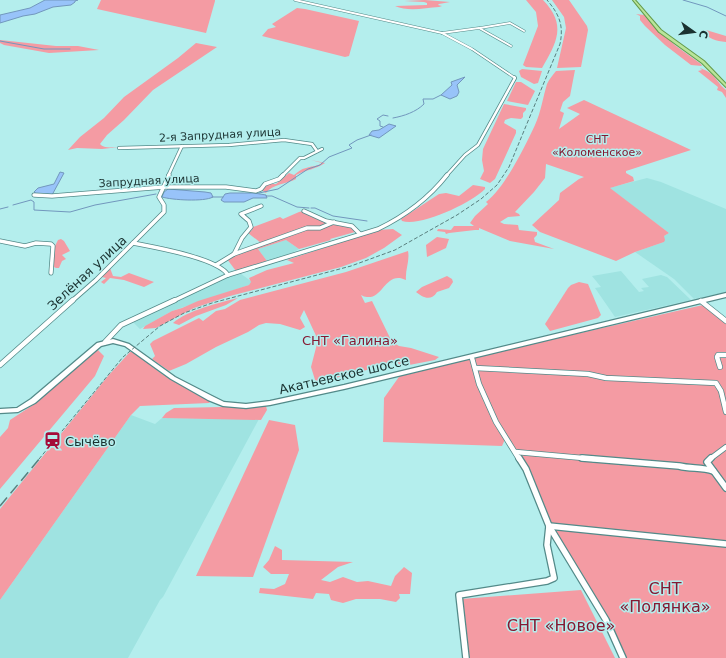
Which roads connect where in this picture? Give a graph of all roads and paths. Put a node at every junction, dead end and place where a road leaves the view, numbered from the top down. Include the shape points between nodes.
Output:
1 (295, 0) edge
2 (634, 0) edge
3 (479, 28) junction
4 (524, 31) dead end
5 (442, 33) junction
6 (511, 46) dead end
7 (726, 86) edge
8 (182, 147) junction
9 (120, 148) dead end
10 (322, 149) dead end
11 (317, 151) junction
12 (164, 187) junction
13 (34, 195) dead end
14 (261, 206) dead end
15 (304, 211) dead end
16 (334, 222) junction
17 (360, 234) junction
18 (0, 241) edge
19 (133, 243) junction
20 (234, 254) junction
21 (216, 265) junction
22 (51, 273) dead end
23 (228, 275) junction
24 (726, 295) edge
25 (701, 301) junction
26 (726, 321) edge
27 (105, 342) junction
28 (726, 355) edge
29 (472, 358) dead end
30 (0, 365) edge
31 (720, 367) dead end
32 (475, 368) junction
33 (0, 411) edge
34 (726, 412) edge
35 (726, 447) edge
36 (516, 452) junction
37 (713, 471) junction
38 (726, 488) edge
39 (549, 526) junction
40 (726, 544) edge
41 (466, 658) edge
42 (623, 658) edge

1 - 5 street
2 - 7 main road via 660,31 706,65
3 - 4 street via 510,23
3 - 5 street via 449,30
3 - 6 street
5 - 17 street via 472,49 515,78 478,145 465,154 434,192 384,226
8 - 9 street, 2-я Запрудная улица
8 - 11 street, 2-я Запрудная улица via 284,140 312,144
8 - 12 street
10 - 11 street, Запрудная улица
11 - 12 street, Запрудная улица via 300,158 279,179 265,184 256,191 226,187
12 - 13 street, Запрудная улица via 52,196
12 - 19 street, Зелёная улица via 159,197 164,205 164,212
14 - 20 street via 241,214 250,221 251,227
15 - 16 street
16 - 17 street via 352,226
16 - 20 street via 320,228 307,228
17 - 23 street
18 - 22 street via 25,246 51,244
19 - 21 street via 176,252
19 - 30 street, Зелёная улица via 96,280
20 - 21 street
21 - 23 street
23 - 27 street via 121,325
24 - 25 main road, Акатьевское шоссе
25 - 26 street
25 - 27 main road, Акатьевское шоссе via 349,385 246,406 223,404 173,378 127,345 113,341
27 - 33 main road via 99,344 54,385 23,408
28 - 31 street via 718,355
29 - 32 street
32 - 34 street via 716,383 721,391
32 - 36 street via 479,384 496,422
35 - 37 street via 707,462
36 - 37 street via 672,465 692,470 705,468
36 - 39 street via 526,469
37 - 38 street
39 - 40 street
39 - 41 street via 548,554 554,578 459,595
39 - 42 street via 578,570 606,620

